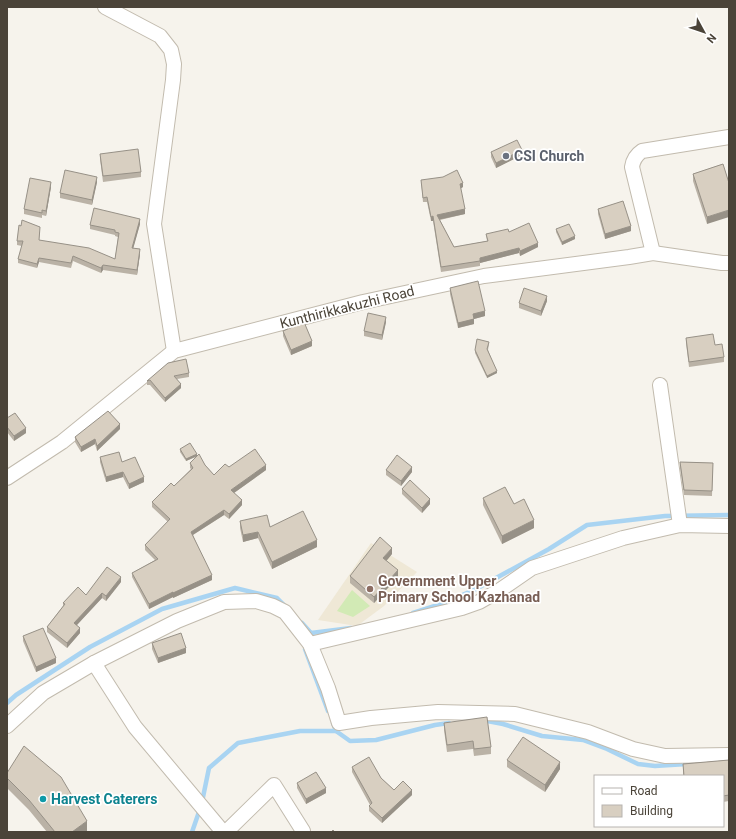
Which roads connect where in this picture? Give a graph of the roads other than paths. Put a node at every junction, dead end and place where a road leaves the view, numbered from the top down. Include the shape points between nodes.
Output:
1 (105, 7) edge
2 (729, 137) edge
3 (653, 253) junction
4 (729, 262) edge
5 (174, 351) junction
6 (660, 384) dead end
7 (7, 478) edge
8 (680, 525) junction
9 (729, 526) edge
10 (307, 640) junction
11 (94, 663) junction
12 (7, 726) edge
13 (729, 755) edge
14 (225, 832) edge
15 (303, 832) edge

1 - 5 street via 160,36 173,57 173,80 154,224
2 - 3 street via 642,151 636,157 632,167
3 - 4 street, Kunthirikkakuzhi Road
3 - 5 street, Kunthirikkakuzhi Road via 484,276 363,302
5 - 7 street, Kunthirikkakuzhi Road via 62,442
6 - 8 street
8 - 9 street
8 - 10 street via 622,538 540,564 486,598 462,608
10 - 11 street via 285,612 273,606 256,601 224,602 177,621
10 - 13 street via 328,688 339,723 438,712 515,714 588,732 665,756
11 - 12 street via 43,693
11 - 14 street via 135,727
14 - 15 street via 274,785

